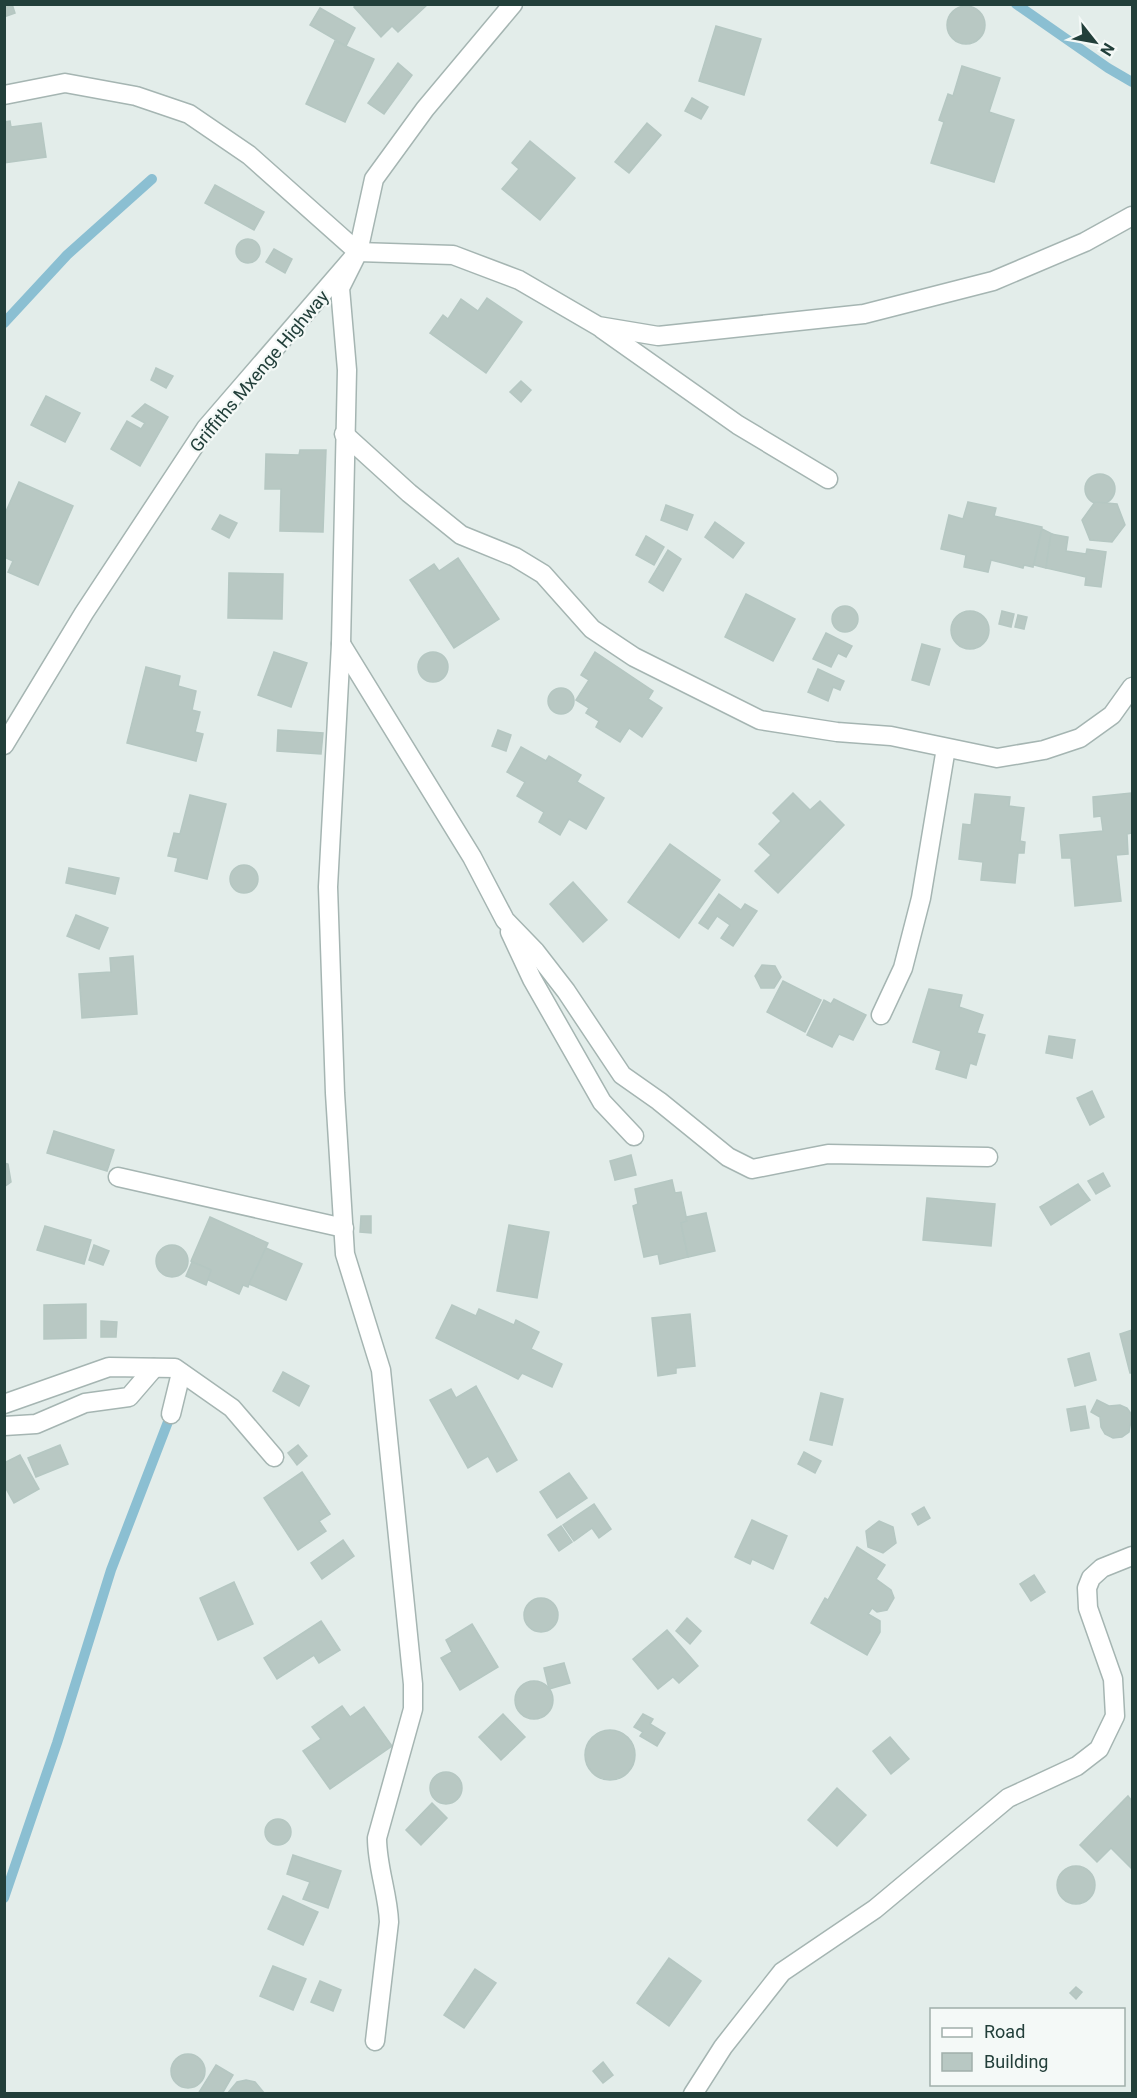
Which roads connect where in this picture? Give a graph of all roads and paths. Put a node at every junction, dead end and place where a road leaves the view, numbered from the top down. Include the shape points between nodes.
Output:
1 (504, 9) edge
2 (4, 94) edge
3 (1132, 216) edge
4 (358, 252) junction
5 (597, 326) junction
6 (344, 434) junction
7 (828, 479) dead end
8 (341, 644) junction
9 (1132, 687) edge
10 (4, 745) edge
11 (946, 748) junction
12 (505, 920) junction
13 (881, 1015) dead end
14 (634, 1136) dead end
15 (988, 1157) dead end
16 (118, 1177) dead end
17 (344, 1228) junction
18 (154, 1368) junction
19 (181, 1373) junction
20 (4, 1404) edge
21 (171, 1414) dead end
22 (4, 1426) edge
23 (274, 1457) dead end
24 (1132, 1556) edge
25 (375, 2041) dead end
26 (693, 2094) edge

1 - 4 street, Griffiths Mxenge Highway via 374,179
2 - 4 street via 64,83 136,96 189,114 249,155
3 - 5 street via 1086,242 993,281 864,314 658,336
4 - 5 street via 453,255 519,280
4 - 6 street via 340,288 347,370
4 - 10 street, Griffiths Mxenge Highway via 206,428 84,613
5 - 7 street via 738,425
6 - 8 street
6 - 11 street via 461,535 515,557 543,574 592,629 694,689 760,720 837,732 891,735
8 - 12 street via 472,857
8 - 17 street via 328,887
9 - 11 street via 1104,721 1080,738 1044,750 998,758
11 - 13 street via 921,898 903,968
12 - 14 street via 532,979 586,1076 602,1102
12 - 15 street via 566,991 622,1075 728,1157 752,1169 828,1154
16 - 17 street
17 - 25 street via 345,1254 381,1370 413,1684 413,1709 377,1838 389,1922
18 - 19 street via 175,1368
18 - 20 street via 109,1367
18 - 22 street via 129,1397 85,1403 36,1424
19 - 21 street
19 - 23 street via 232,1408
24 - 26 street via 1102,1568 1087,1588 1088,1608 1113,1679 1115,1716 1098,1749 1077,1766 1008,1798 875,1909 782,1972 723,2047

